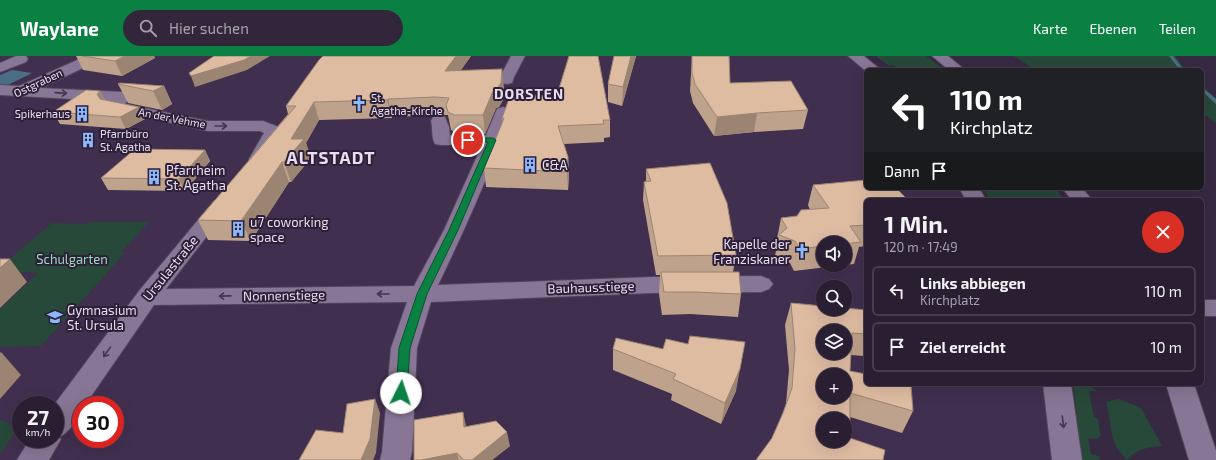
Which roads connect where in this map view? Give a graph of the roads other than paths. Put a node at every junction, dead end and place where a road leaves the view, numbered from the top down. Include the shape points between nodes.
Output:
1 (97, 56) edge
2 (518, 56) edge
3 (855, 56) edge
4 (939, 56) edge
5 (21, 58) dead end
6 (0, 68) edge
7 (871, 68) edge
8 (955, 68) edge
9 (507, 80) dead end
10 (7, 93) edge
11 (503, 112) edge
12 (439, 121) dead end
13 (273, 131) joint
14 (493, 140) junction
15 (1074, 190) edge
16 (1080, 198) edge
17 (761, 284) dead end
18 (422, 294) junction
19 (147, 297) junction
20 (1204, 308) edge
21 (1216, 308) edge
22 (1057, 386) edge
23 (1181, 386) edge
24 (64, 413) edge
25 (40, 448) edge
26 (32, 460) edge
27 (395, 460) edge
28 (1067, 460) edge
29 (1204, 460) edge

1 - 10 street, Ostgraben
2 - 9 street
3 - 7 street
4 - 8 street
5 - 6 street
10 -> 13 street, An der Vehme via 123,97 113,106 208,126 263,126
11 - 14 street
12 - 14 street via 441,140
13 - 19 street, Ursulastraße via 263,152
14 - 18 street via 454,230
15 - 16 street
17 - 18 street, Bauhausstiege via 652,285
18 -> 19 street, Nonnenstiege
18 - 27 street via 404,348
19 -> 24 street, Ursulastraße
20 - 21 street
22 -> 28 street
23 - 29 street
25 - 26 street

